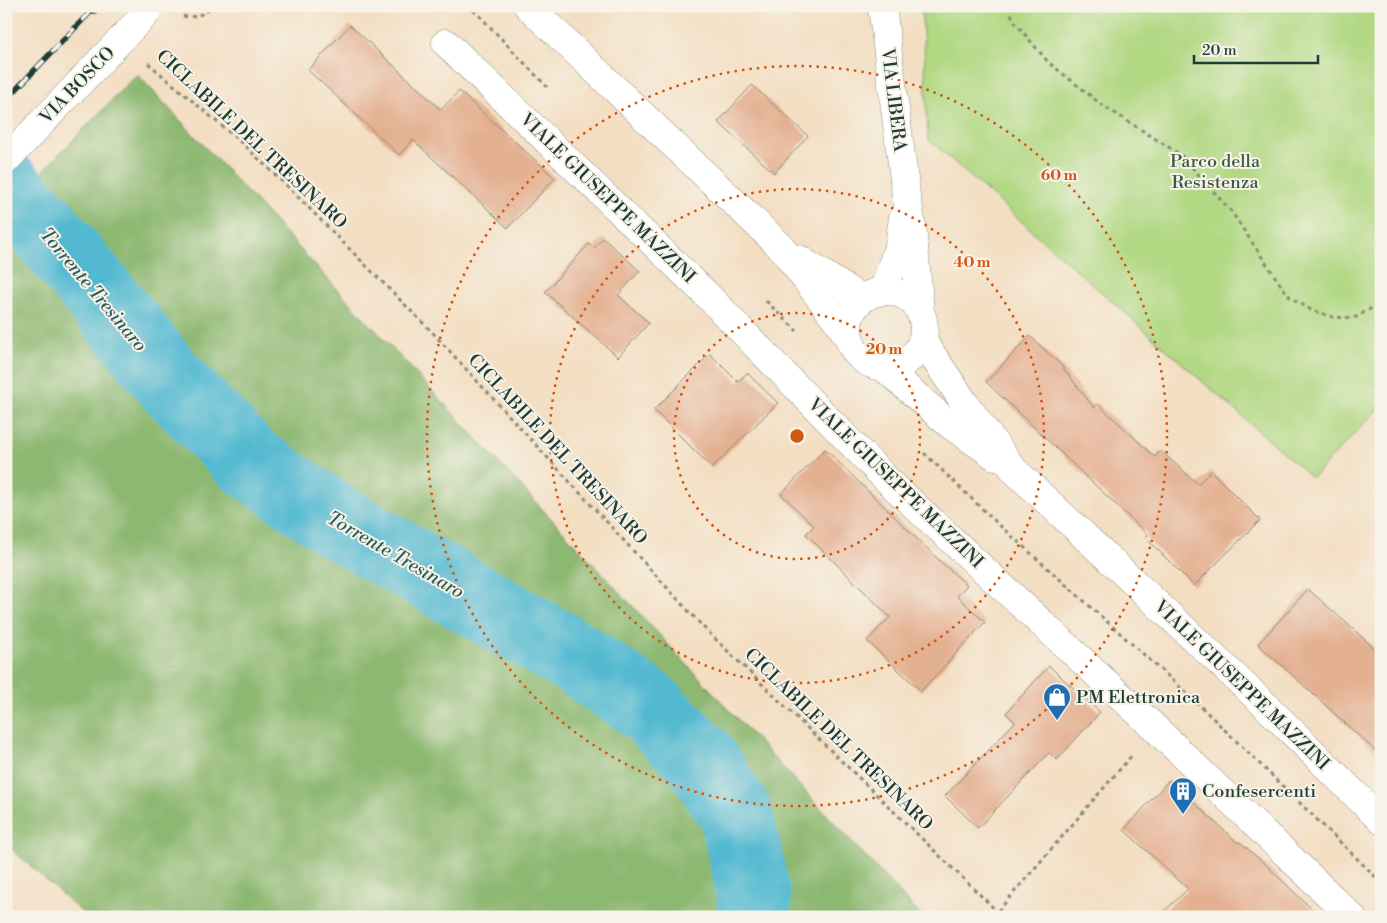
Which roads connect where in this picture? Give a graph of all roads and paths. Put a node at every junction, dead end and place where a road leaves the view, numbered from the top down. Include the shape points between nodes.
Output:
1 (88, 6) edge
2 (528, 6) edge
3 (882, 6) edge
4 (1009, 6) edge
5 (148, 11) dead end
6 (102, 20) dead end
7 (446, 43) dead end
8 (145, 60) dead end
9 (6, 160) edge
10 (906, 194) junction
11 (781, 247) junction
12 (872, 295) junction
13 (1381, 296) edge
14 (920, 312) junction
15 (922, 340) junction
16 (851, 342) junction
17 (883, 366) junction
18 (1014, 470) junction
19 (1155, 728) junction
20 (1381, 820) edge
21 (1381, 882) edge
22 (998, 911) junction
23 (1003, 917) edge
24 (1352, 917) edge

1 - 6 path
2 - 11 street, VIALE GIUSEPPE MAZZINI
3 - 10 street, VIA LIBERA
4 - 13 path via 1013,20 1048,62 1102,105 1181,154 1231,212 1290,296 1311,310 1333,317 1354,318 1368,310
5 - 9 street, VIA BOSCO, bridge
7 - 19 street, VIALE GIUSEPPE MAZZINI via 705,292 888,480
8 - 22 path, CICLABILE DEL TRESINARO via 288,187 434,334 706,630
10 - 12 street, VIA LIBERA via 899,245
10 - 14 street, VIA LIBERA
11 - 12 street, VIALE GIUSEPPE MAZZINI
11 - 16 street, VIALE GIUSEPPE MAZZINI
12 - 14 street, VIALE GIUSEPPE MAZZINI via 894,291 914,302
12 - 16 street via 854,308 849,319
14 - 15 street
15 - 17 street via 907,360 896,366
15 - 18 street, VIALE GIUSEPPE MAZZINI
16 - 17 street, VIALE GIUSEPPE MAZZINI via 863,359
17 - 18 street, VIALE GIUSEPPE MAZZINI via 949,424
18 - 20 street, VIALE GIUSEPPE MAZZINI via 1265,705
19 - 21 path via 1190,696
19 - 22 path
19 - 24 street, VIALE GIUSEPPE MAZZINI
22 - 23 path, CICLABILE DEL TRESINARO

